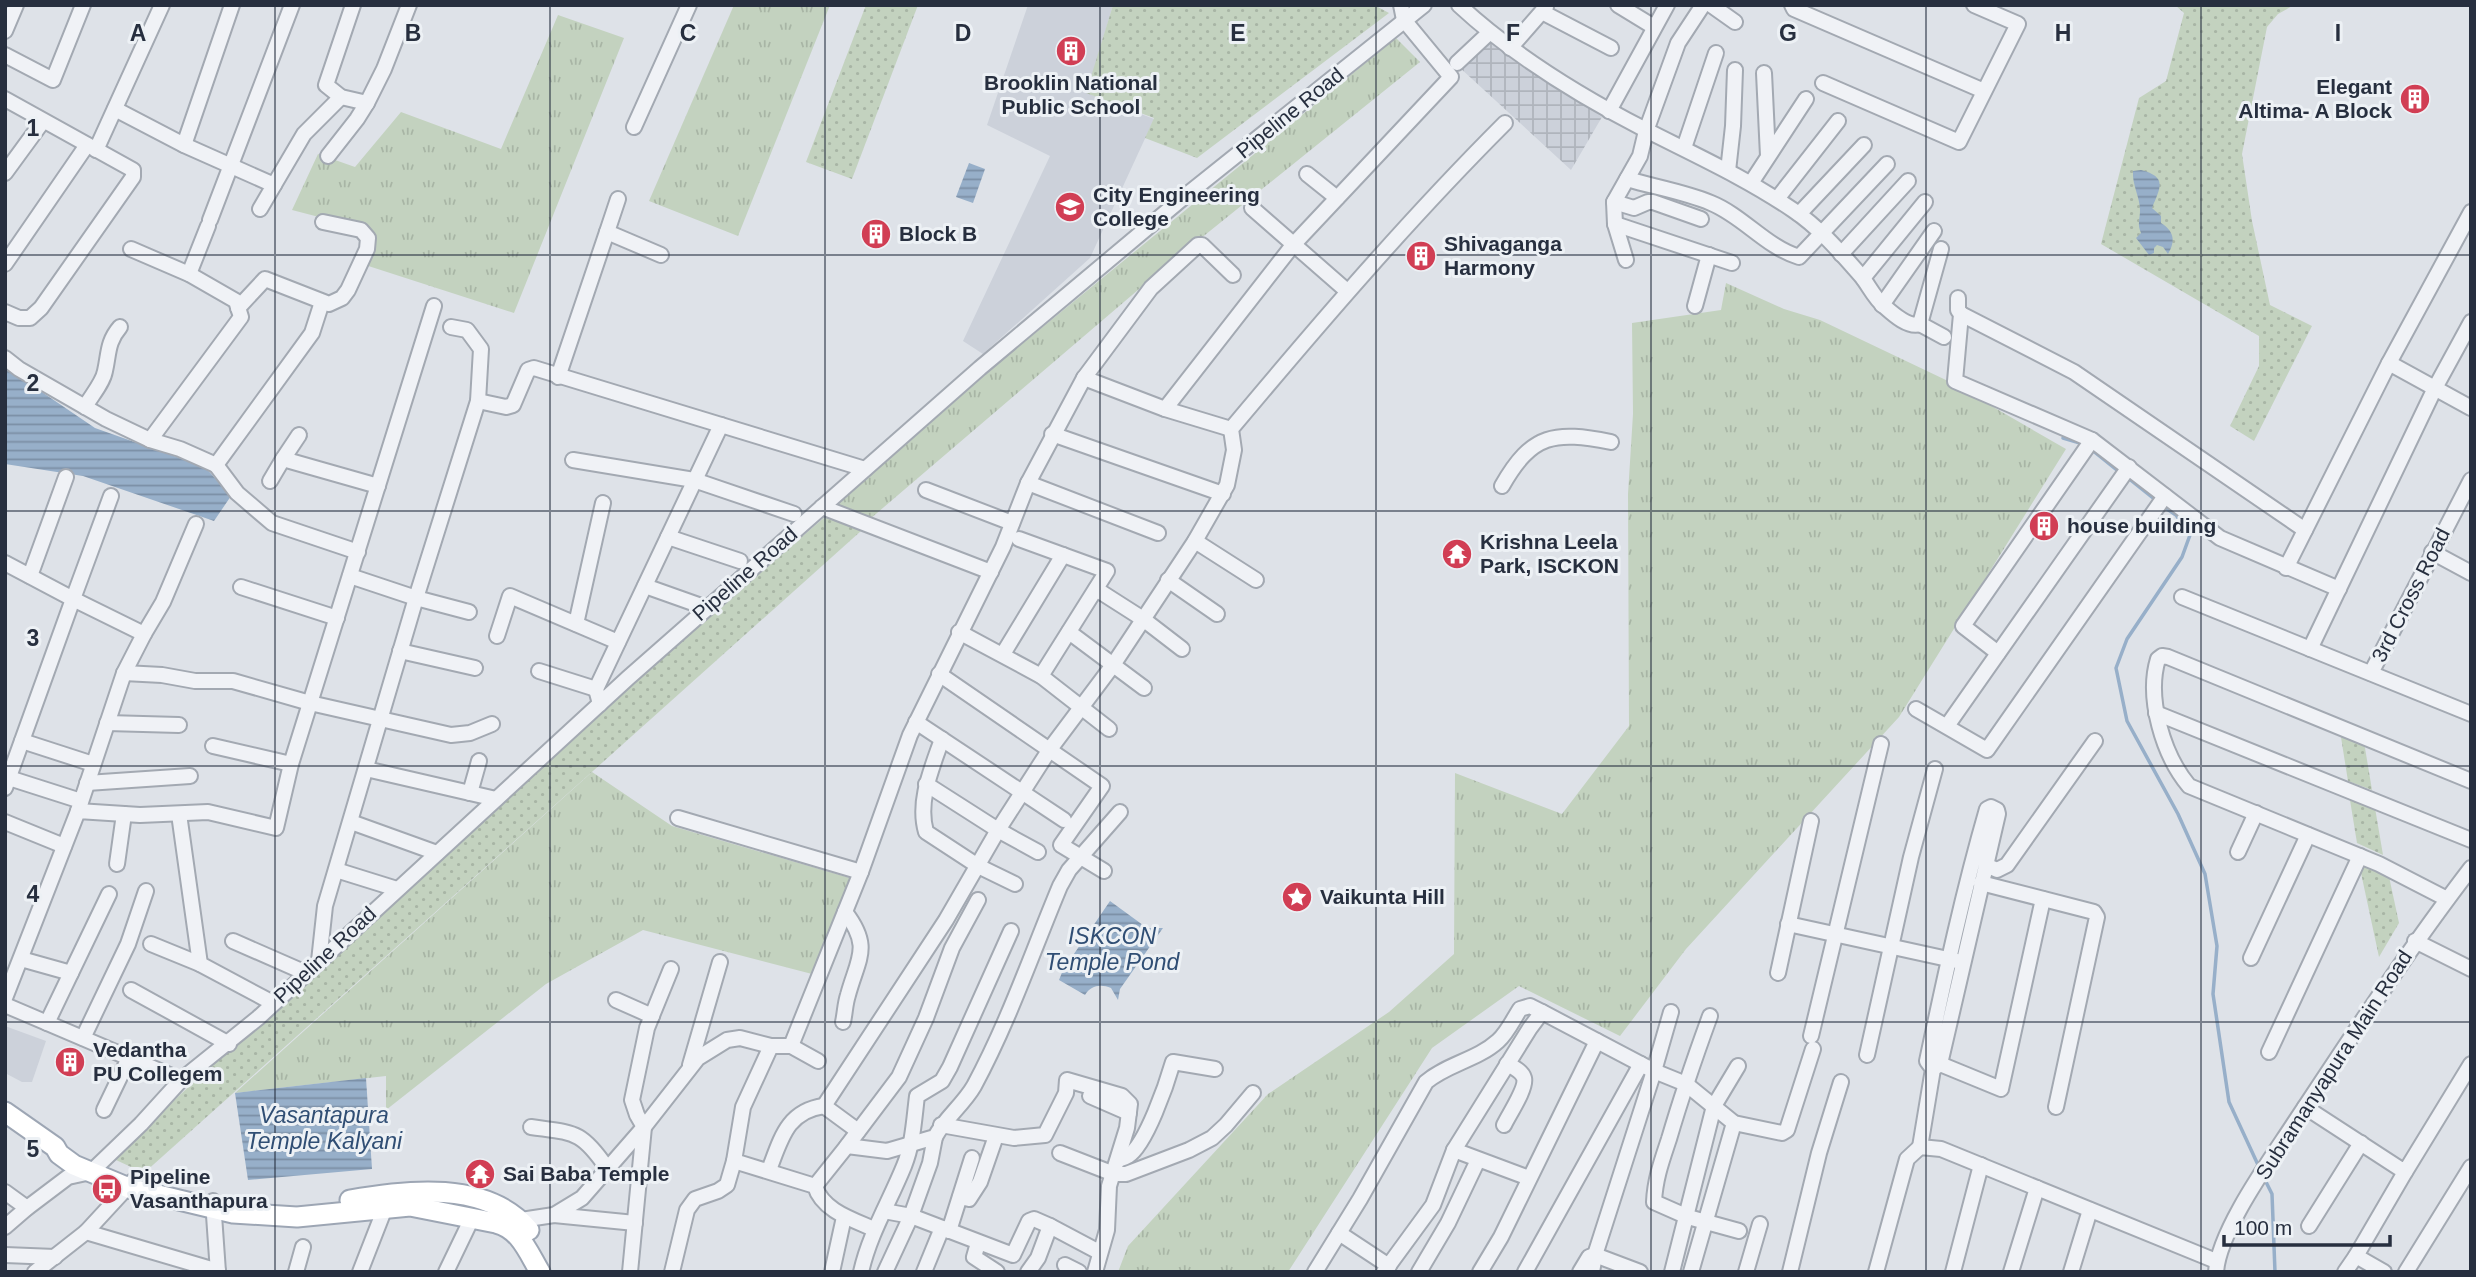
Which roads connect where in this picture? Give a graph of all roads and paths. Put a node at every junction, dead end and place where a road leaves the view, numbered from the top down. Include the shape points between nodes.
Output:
1 (16, 5) edge
2 (83, 5) edge
3 (162, 5) edge
4 (232, 5) edge
5 (292, 5) edge
6 (353, 5) edge
7 (409, 5) edge
8 (689, 5) edge
9 (1401, 5) edge
10 (1424, 5) edge
11 (1459, 5) edge
12 (1618, 5) edge
13 (1667, 5) edge
14 (1703, 5) edge
15 (1711, 5) edge
16 (1792, 5) edge
17 (1974, 5) edge
18 (1544, 7) edge
19 (1404, 20) junction
20 (1735, 22) dead end
21 (1654, 27) junction
22 (5, 31) edge
23 (1489, 33) junction
24 (1510, 48) junction
25 (1611, 48) dead end
26 (1716, 53) dead end
27 (5, 55) edge
28 (1457, 63) dead end
29 (1735, 70) dead end
30 (1764, 73) dead end
31 (1823, 83) dead end
32 (1984, 91) junction
33 (341, 97) junction
34 (5, 99) edge
35 (1806, 99) dead end
36 (367, 103) junction
37 (115, 109) junction
38 (1609, 111) junction
39 (43, 121) junction
40 (1839, 121) dead end
41 (1505, 123) dead end
42 (634, 127) dead end
43 (1646, 131) junction
44 (184, 145) junction
45 (1864, 145) dead end
46 (91, 148) junction
47 (1684, 148) junction
48 (328, 156) dead end
49 (1768, 156) junction
50 (1888, 164) dead end
51 (230, 166) junction
52 (1728, 171) junction
53 (5, 173) edge
54 (1307, 174) dead end
55 (1627, 179) junction
56 (1908, 181) dead end
57 (1751, 183) junction
58 (274, 185) junction
59 (1338, 198) junction
60 (618, 199) dead end
61 (1777, 199) junction
62 (1615, 202) junction
63 (1925, 202) dead end
64 (1252, 208) dead end
65 (260, 209) dead end
66 (2471, 212) edge
67 (1799, 214) junction
68 (1701, 219) dead end
69 (323, 222) dead end
70 (1615, 223) junction
71 (1934, 231) dead end
72 (607, 232) junction
73 (1821, 232) junction
74 (1293, 245) junction
75 (131, 249) dead end
76 (1941, 249) dead end
77 (1841, 254) junction
78 (661, 255) dead end
79 (1709, 255) junction
80 (1626, 260) dead end
81 (1732, 263) dead end
82 (5, 264) edge
83 (189, 274) junction
84 (1233, 275) dead end
85 (1863, 278) junction
86 (1347, 291) junction
87 (1958, 298) dead end
88 (321, 302) junction
89 (1882, 305) junction
90 (434, 306) dead end
91 (1695, 306) dead end
92 (238, 308) junction
93 (5, 312) edge
94 (1961, 314) junction
95 (2471, 322) edge
96 (1920, 324) junction
97 (120, 327) dead end
98 (451, 327) dead end
99 (1944, 337) dead end
100 (5, 358) edge
101 (2389, 363) junction
102 (558, 377) junction
103 (1084, 378) junction
104 (2435, 388) junction
105 (478, 401) junction
106 (85, 407) junction
107 (2471, 408) edge
108 (1165, 409) junction
109 (721, 425) junction
110 (1231, 429) junction
111 (1052, 434) junction
112 (299, 435) dead end
113 (150, 440) junction
114 (2092, 440) junction
115 (1611, 442) dead end
116 (283, 458) junction
117 (573, 460) dead end
118 (216, 465) junction
119 (2129, 467) junction
120 (865, 468) junction
121 (66, 477) dead end
122 (694, 480) junction
123 (2471, 480) edge
124 (270, 481) dead end
125 (1028, 483) junction
126 (378, 485) junction
127 (1503, 486) dead end
128 (926, 489) dead end
129 (1223, 494) junction
130 (111, 496) dead end
131 (2165, 496) junction
132 (603, 503) dead end
133 (822, 507) junction
134 (794, 514) dead end
135 (1012, 523) junction
136 (196, 524) dead end
137 (2305, 530) junction
138 (1158, 533) dead end
139 (668, 537) junction
140 (1019, 539) dead end
141 (1195, 541) junction
142 (358, 552) junction
143 (2432, 552) junction
144 (1063, 555) junction
145 (740, 561) dead end
146 (5, 563) edge
147 (2286, 568) junction
148 (990, 572) junction
149 (2471, 573) edge
150 (30, 576) junction
151 (350, 576) junction
152 (1168, 580) junction
153 (1256, 580) dead end
154 (645, 586) junction
155 (241, 587) dead end
156 (1096, 589) junction
157 (2339, 589) junction
158 (2182, 597) dead end
159 (416, 598) junction
160 (73, 599) junction
161 (707, 608) junction
162 (469, 612) dead end
163 (1217, 614) dead end
164 (337, 618) junction
165 (1143, 619) junction
166 (576, 624) junction
167 (959, 632) junction
168 (1069, 632) junction
169 (144, 634) junction
170 (497, 636) dead end
171 (618, 642) junction
172 (1182, 649) dead end
173 (2310, 649) junction
174 (400, 651) junction
175 (1998, 653) junction
176 (1003, 654) junction
177 (1113, 664) junction
178 (475, 668) dead end
179 (539, 671) dead end
180 (124, 673) junction
181 (2371, 673) junction
182 (939, 674) junction
183 (1041, 676) junction
184 (1144, 688) dead end
185 (596, 689) junction
186 (310, 703) junction
187 (600, 704) junction
188 (1081, 707) junction
189 (1916, 709) dead end
190 (2156, 713) junction
191 (2471, 713) edge
192 (380, 718) junction
193 (916, 722) junction
194 (107, 723) junction
195 (492, 724) dead end
196 (179, 725) dead end
197 (1947, 726) junction
198 (1110, 729) dead end
199 (942, 739) junction
200 (22, 741) junction
201 (2095, 741) dead end
202 (1881, 744) dead end
203 (213, 746) dead end
204 (1050, 749) junction
205 (480, 761) dead end
206 (93, 764) junction
207 (291, 764) junction
208 (366, 769) junction
209 (1935, 769) dead end
210 (190, 776) dead end
211 (2471, 781) edge
212 (7, 783) edge
213 (87, 783) junction
214 (926, 784) junction
215 (470, 793) junction
216 (1022, 793) junction
217 (496, 799) junction
218 (79, 806) junction
219 (1119, 812) dead end
220 (2256, 813) junction
221 (124, 814) junction
222 (179, 814) junction
223 (678, 818) dead end
224 (1064, 820) dead end
225 (1811, 821) dead end
226 (5, 822) edge
227 (351, 822) junction
228 (998, 831) junction
229 (2308, 835) junction
230 (2471, 840) edge
231 (64, 846) junction
232 (1038, 852) dead end
233 (2238, 852) dead end
234 (437, 853) junction
235 (2360, 856) junction
236 (1080, 857) junction
237 (117, 864) dead end
238 (1986, 865) junction
239 (978, 866) junction
240 (2471, 868) edge
241 (336, 870) junction
242 (1104, 871) dead end
243 (861, 872) junction
244 (1981, 883) junction
245 (1015, 884) dead end
246 (397, 889) junction
247 (146, 891) dead end
248 (109, 894) dead end
249 (2043, 899) junction
250 (2447, 899) junction
251 (978, 900) dead end
252 (845, 912) junction
253 (1788, 924) junction
254 (1011, 931) dead end
255 (1834, 934) junction
256 (233, 941) dead end
257 (2415, 941) junction
258 (151, 944) dead end
259 (1892, 947) junction
260 (2251, 958) dead end
261 (20, 959) junction
262 (318, 961) junction
263 (1956, 961) junction
264 (720, 962) dead end
265 (200, 964) junction
266 (670, 969) dead end
267 (2471, 969) edge
268 (71, 973) junction
269 (306, 973) junction
270 (1778, 973) dead end
271 (131, 990) dead end
272 (5, 998) edge
273 (616, 1000) dead end
274 (273, 1003) junction
275 (5, 1005) edge
276 (1542, 1012) junction
277 (1671, 1012) dead end
278 (652, 1016) junction
279 (1710, 1016) dead end
280 (843, 1022) dead end
281 (47, 1023) junction
282 (83, 1038) junction
283 (1597, 1041) junction
284 (229, 1044) junction
285 (772, 1046) junction
286 (791, 1046) junction
287 (2269, 1052) dead end
288 (1867, 1055) dead end
289 (129, 1058) junction
290 (818, 1060) dead end
291 (1507, 1064) junction
292 (1641, 1064) junction
293 (2471, 1064) edge
294 (1738, 1066) dead end
295 (1936, 1067) junction
296 (689, 1069) junction
297 (1215, 1069) dead end
298 (1654, 1072) junction
299 (181, 1080) junction
300 (1841, 1082) dead end
301 (1686, 1084) junction
302 (1253, 1093) dead end
303 (1090, 1096) dead end
304 (824, 1106) junction
305 (1714, 1106) junction
306 (2056, 1107) dead end
307 (2305, 1107) junction
308 (104, 1110) dead end
309 (5, 1112) edge
310 (1129, 1113) junction
311 (1734, 1123) junction
312 (1503, 1125) dead end
313 (531, 1127) dead end
314 (644, 1127) junction
315 (858, 1131) junction
316 (938, 1131) junction
317 (996, 1136) junction
318 (911, 1143) junction
319 (2361, 1143) junction
320 (847, 1146) junction
321 (1920, 1147) junction
322 (1454, 1150) junction
323 (1060, 1153) dead end
324 (972, 1158) dead end
325 (1478, 1160) junction
326 (734, 1161) junction
327 (1981, 1165) junction
328 (1116, 1167) junction
329 (2471, 1167) edge
330 (607, 1168) junction
331 (95, 1169) junction
332 (769, 1170) junction
333 (2405, 1172) junction
334 (1529, 1178) junction
335 (132, 1184) junction
336 (815, 1186) junction
337 (2037, 1188) junction
338 (5, 1192) edge
339 (960, 1197) junction
340 (410, 1199) junction
341 (213, 1205) junction
342 (27, 1208) junction
343 (385, 1208) junction
344 (2090, 1210) junction
345 (884, 1211) junction
346 (554, 1216) junction
347 (911, 1216) junction
348 (844, 1217) junction
349 (1688, 1217) junction
350 (472, 1219) junction
351 (1707, 1221) junction
352 (515, 1223) junction
353 (635, 1223) junction
354 (1760, 1224) dead end
355 (1050, 1226) junction
356 (2309, 1226) dead end
357 (5, 1227) edge
358 (874, 1228) junction
359 (946, 1230) junction
360 (1739, 1231) dead end
361 (86, 1232) junction
362 (1339, 1233) junction
363 (978, 1243) junction
364 (303, 1247) dead end
365 (1099, 1252) junction
366 (5, 1255) edge
367 (1013, 1255) junction
368 (1595, 1255) junction
369 (2356, 1256) junction
370 (55, 1257) junction
371 (1065, 1265) dead end
372 (2216, 1266) edge
373 (1386, 1269) edge
374 (218, 1271) edge
375 (35, 1272) edge
376 (296, 1272) edge
377 (360, 1272) edge
378 (446, 1272) edge
379 (541, 1272) edge
380 (630, 1272) edge
381 (672, 1272) edge
382 (832, 1272) edge
383 (861, 1272) edge
384 (885, 1272) edge
385 (925, 1272) edge
386 (999, 1272) edge
387 (1028, 1272) edge
388 (1079, 1272) edge
389 (1095, 1272) edge
390 (1315, 1272) edge
391 (1419, 1272) edge
392 (1479, 1272) edge
393 (1525, 1272) edge
394 (1580, 1272) edge
395 (1592, 1272) edge
396 (1640, 1272) edge
397 (1672, 1272) edge
398 (1691, 1272) edge
399 (1746, 1272) edge
400 (1790, 1272) edge
401 (1876, 1272) edge
402 (1953, 1272) edge
403 (2011, 1272) edge
404 (2071, 1272) edge
405 (2345, 1272) edge
406 (2384, 1272) edge
407 (2406, 1272) edge

1 - 22 street
2 - 27 street via 53,80
3 - 37 street
4 - 44 street
5 - 51 street
6 - 33 street via 326,85
7 - 36 street
8 - 42 street
9 - 19 street
10 - 19 street, Pipeline Road
11 - 23 street
12 - 21 street
13 - 21 street
14 - 43 street via 1678,43
15 - 20 street
16 - 32 street
17 - 32 street via 2018,24
18 - 24 street
18 - 25 street
19 - 59 street via 1451,77
19 - 120 street, Pipeline Road via 979,368
21 - 38 street
23 - 24 street
23 - 28 street
24 - 38 street
26 - 47 street
29 - 52 street
30 - 49 street
31 - 32 street via 1959,142
33 - 36 street
33 - 58 street via 304,134
34 - 39 street
35 - 49 street
36 - 48 street
37 - 44 street
37 - 46 street
38 - 43 street
39 - 46 street
39 - 53 street
40 - 61 street
41 - 86 street
43 - 47 street
43 - 55 street via 1640,156
44 - 51 street
45 - 67 street
46 - 82 street
46 - 93 street via 133,170 132,177 41,308 30,318
47 - 52 street
49 - 57 street
50 - 73 street
51 - 58 street
51 - 83 street
52 - 57 street
54 - 59 street
55 - 62 street
55 - 73 street via 1712,203 1799,257
56 - 77 street
57 - 61 street
58 - 65 street
59 - 74 street
60 - 72 street
61 - 67 street
62 - 68 street via 1634,208 1653,202
62 - 70 street
63 - 85 street
64 - 74 street
66 - 101 street
67 - 73 street
69 - 88 street via 361,230 368,244 342,298
70 - 79 street
70 - 80 street
71 - 89 street
72 - 78 street
72 - 102 street
73 - 77 street
74 - 86 street
74 - 108 street
75 - 83 street
76 - 96 street
77 - 85 street
79 - 81 street
79 - 91 street
83 - 92 street via 236,301
84 - 103 street via 1198,245 1151,288
85 - 89 street
86 - 110 street
87 - 94 street
88 - 92 street via 265,279
88 - 118 street via 312,332
89 - 96 street via 1908,324
90 - 126 street
92 - 113 street via 241,317
94 - 114 street via 1955,381
94 - 137 street via 2074,372
95 - 104 street
96 - 99 street
97 - 106 street via 107,349 105,374
98 - 105 street via 467,330 481,349
100 - 106 street
101 - 104 street
101 - 137 street
102 - 105 street via 530,368 513,405
102 - 109 street
103 - 108 street
103 - 111 street
104 - 107 street
104 - 157 street
105 - 159 street
106 - 113 street
108 - 110 street
109 - 120 street
109 - 122 street
110 - 129 street via 1234,450
111 - 125 street
111 - 129 street
112 - 116 street
113 - 118 street
114 - 119 street
114 - 175 street via 1963,626
115 - 127 street via 1558,435 1530,450
116 - 124 street
116 - 126 street
117 - 122 street
118 - 142 street via 237,493 272,523
119 - 131 street
119 - 175 street
120 - 133 street, Pipeline Road
121 - 150 street
122 - 134 street
122 - 139 street
123 - 143 street, 3rd Cross Road
125 - 135 street
125 - 138 street
126 - 142 street
128 - 135 street
129 - 141 street
130 - 160 street
131 - 147 street via 2220,538
131 - 197 street via 1987,750
132 - 166 street
133 - 148 street
133 - 161 street, Pipeline Road
135 - 148 street
136 - 169 street via 163,602
137 - 147 street
139 - 145 street
139 - 154 street
140 - 144 street
141 - 152 street
141 - 153 street
142 - 151 street
143 - 149 street
143 - 181 street, 3rd Cross Road
144 - 156 street via 1107,571
144 - 176 street
146 - 150 street
147 - 157 street
148 - 167 street
150 - 160 street
151 - 159 street
151 - 164 street
152 - 163 street
152 - 165 street
154 - 161 street
154 - 171 street
155 - 164 street
156 - 165 street
156 - 168 street
157 - 173 street
158 - 173 street
159 - 162 street
159 - 174 street
160 - 169 street
160 - 200 street
161 - 187 street, Pipeline Road
164 - 186 street
165 - 172 street
165 - 177 street
166 - 170 street via 510,596
166 - 171 street
167 - 176 street
167 - 182 street
168 - 177 street
168 - 183 street
169 - 180 street
171 - 185 street
173 - 181 street
174 - 178 street
174 - 192 street
175 - 197 street
176 - 183 street
177 - 184 street
177 - 188 street
179 - 185 street
180 - 186 street via 233,681
180 - 194 street
181 - 191 street
182 - 193 street
182 - 204 street
183 - 188 street
185 - 187 street
186 - 192 street
186 - 207 street
187 - 217 street, Pipeline Road
188 - 198 street
188 - 204 street
189 - 197 street
190 - 211 street via 2154,673 2158,659 2165,656
190 - 220 street via 2177,769 2189,786
190 - 230 street
192 - 195 street via 451,735
192 - 208 street
193 - 199 street
193 - 243 street
194 - 196 street
194 - 206 street
199 - 214 street
199 - 216 street
200 - 206 street
200 - 212 street
201 - 238 street via 2007,865 1997,870
202 - 255 street
203 - 207 street
204 - 216 street
204 - 236 street via 1102,786 1061,845
205 - 215 street
206 - 213 street
207 - 222 street via 276,828 208,812
208 - 215 street
208 - 227 street
209 - 259 street
210 - 213 street
212 - 218 street
213 - 218 street
214 - 228 street
214 - 239 street via 926,832
215 - 217 street
216 - 224 street
216 - 228 street
217 - 234 street, Pipeline Road
218 - 221 street
218 - 231 street
219 - 236 street
220 - 229 street
220 - 233 street
221 - 222 street
221 - 237 street
222 - 265 street
223 - 243 street
225 - 253 street
226 - 231 street
227 - 234 street
227 - 241 street
228 - 232 street
228 - 239 street
229 - 235 street
229 - 260 street
231 - 261 street
234 - 246 street, Pipeline Road
235 - 250 street
235 - 287 street
236 - 242 street
236 - 316 street via 1060,886 1016,998 973,1087
238 - 244 street
238 - 263 street via 1998,814 1991,807 1973,858
239 - 245 street
239 - 304 street
240 - 250 street, Subramanyapura Main Road
241 - 246 street
241 - 262 street via 325,906
243 - 252 street
244 - 249 street
244 - 263 street
246 - 262 street, Pipeline Road
247 - 282 street via 128,944
248 - 268 street
249 - 295 street via 2001,1089
249 - 306 street via 2094,912 2097,917
250 - 257 street, Subramanyapura Main Road
251 - 315 street via 952,948 899,1077
252 - 280 street via 861,940
252 - 286 street
253 - 255 street
253 - 270 street
254 - 318 street via 950,1067 942,1081 918,1096
255 - 259 street
255 - 311 street via 1812,1043 1787,1130 1782,1133
256 - 269 street
257 - 267 street
257 - 307 street, Subramanyapura Main Road
258 - 265 street
259 - 263 street
259 - 288 street
261 - 268 street
261 - 272 street
262 - 269 street, Pipeline Road
263 - 295 street via 1927,1061
264 - 296 street
265 - 274 street
266 - 278 street
268 - 281 street
269 - 274 street, Pipeline Road
271 - 284 street
273 - 278 street
274 - 284 street, Pipeline Road
275 - 281 street
276 - 283 street
276 - 291 street
276 - 362 street via 1530,1006 1520,1009 1498,1041 1426,1082
277 - 298 street
278 - 314 street via 632,1100
279 - 301 street
281 - 282 street
282 - 289 street
283 - 292 street
283 - 334 street
284 - 299 street, Pipeline Road
285 - 286 street
285 - 296 street via 740,1038 727,1040
285 - 326 street via 743,1107
286 - 290 street
289 - 299 street
289 - 308 street
291 - 312 street via 1524,1079
291 - 322 street
292 - 298 street
292 - 393 street
293 - 333 street
294 - 305 street
295 - 321 street
296 - 314 street
297 - 328 street via 1173,1062 1140,1143
298 - 301 street
298 - 368 street
299 - 331 street, Pipeline Road
300 - 400 street
301 - 305 street
301 - 349 street via 1654,1189 1656,1204
302 - 328 street via 1212,1138 1126,1174
303 - 310 street
304 - 315 street
304 - 332 street via 800,1112 789,1125
305 - 311 street
305 - 349 street
307 - 319 street
307 - 372 street, Subramanyapura Main Road via 2240,1208
309 - 331 main road
310 - 317 street via 1130,1104 1122,1096 1068,1080 1045,1135
310 - 328 street
311 - 351 street
313 - 330 street via 584,1139
314 - 330 street
314 - 353 street
315 - 320 street
316 - 317 street via 972,1129
316 - 318 street
316 - 347 street
317 - 339 street via 980,1182 969,1199
318 - 320 street via 887,1151
318 - 345 street
319 - 333 street
319 - 356 street
320 - 336 street
321 - 327 street via 1941,1149
321 - 401 street via 1907,1159
322 - 325 street
322 - 373 street via 1433,1205
323 - 328 street
324 - 339 street
325 - 334 street
325 - 391 street
326 - 332 street
326 - 381 street via 727,1185 695,1199 687,1210
327 - 337 street
327 - 402 street
328 - 365 street via 1109,1186 1107,1230
329 - 407 street
330 - 346 street via 582,1198
331 - 335 main road
331 - 342 street via 68,1177
332 - 336 street
333 - 369 street
334 - 392 street
335 - 341 main road
335 - 361 street
336 - 348 street via 818,1198
337 - 344 street
337 - 403 street
338 - 342 street
339 - 359 street
340 - 341 main road via 289,1208
340 - 343 main road
340 - 350 main road
340 - 352 main road via 456,1195 487,1200 506,1209
341 - 343 main road via 297,1217
341 - 374 street
342 - 357 street
343 - 377 street
344 - 372 street
344 - 404 street
345 - 347 street
345 - 358 street
346 - 352 street
346 - 353 street
347 - 359 street
347 - 384 street
348 - 358 street
348 - 382 street
349 - 351 street
349 - 397 street
350 - 352 main road
350 - 378 street
351 - 360 street
351 - 398 street
352 - 379 main road via 539,1243
353 - 380 street
354 - 399 street
355 - 365 street
355 - 367 street via 1034,1219 1029,1222
355 - 387 street
358 - 383 street
359 - 363 street
359 - 385 street
361 - 370 street
361 - 374 street
362 - 373 street
362 - 390 street
363 - 367 street
363 - 386 street via 974,1257
364 - 376 street
365 - 389 street
366 - 370 street
367 - 386 street
368 - 394 street
368 - 395 street
368 - 396 street
369 - 405 street
369 - 406 street
370 - 375 street
371 - 388 street

